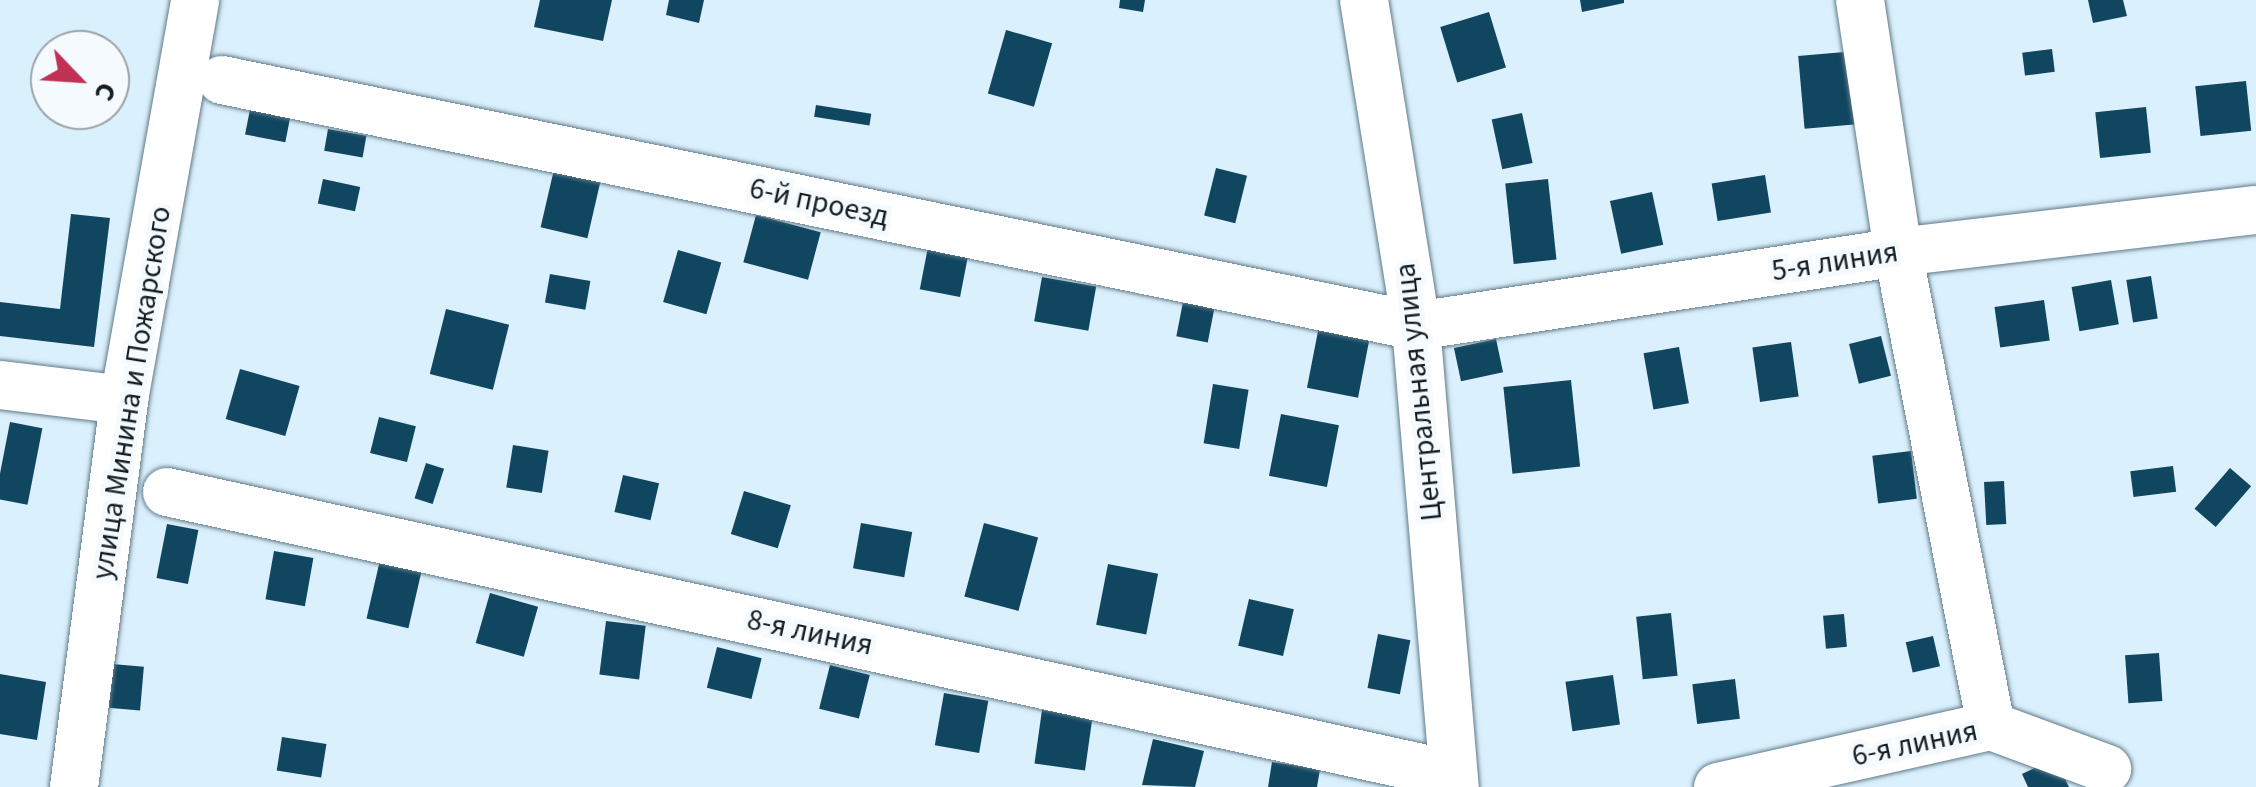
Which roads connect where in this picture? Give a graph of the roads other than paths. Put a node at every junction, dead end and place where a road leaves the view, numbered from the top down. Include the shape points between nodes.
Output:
1 (194, 0) edge
2 (1364, 0) edge
3 (1860, 0) edge
4 (222, 80) dead end
5 (2256, 210) edge
6 (1898, 252) junction
7 (1416, 326) junction
8 (0, 385) edge
9 (124, 400) junction
10 (167, 492) dead end
11 (1991, 726) junction
12 (2107, 769) dead end
13 (1454, 781) edge
14 (74, 787) edge
15 (1718, 787) edge

1 - 9 street, улица Минина и Пожарского
2 - 7 street, Центральная улица
3 - 6 street
4 - 7 street, 6-й проезд
5 - 6 street, 5-я линия
6 - 7 street, 5-я линия
6 - 11 street
7 - 13 street, Центральная улица
8 - 9 street
9 - 14 street, улица Минина и Пожарского
10 - 13 street, 8-я линия
11 - 12 street, 6-я линия
11 - 15 street, 6-я линия

